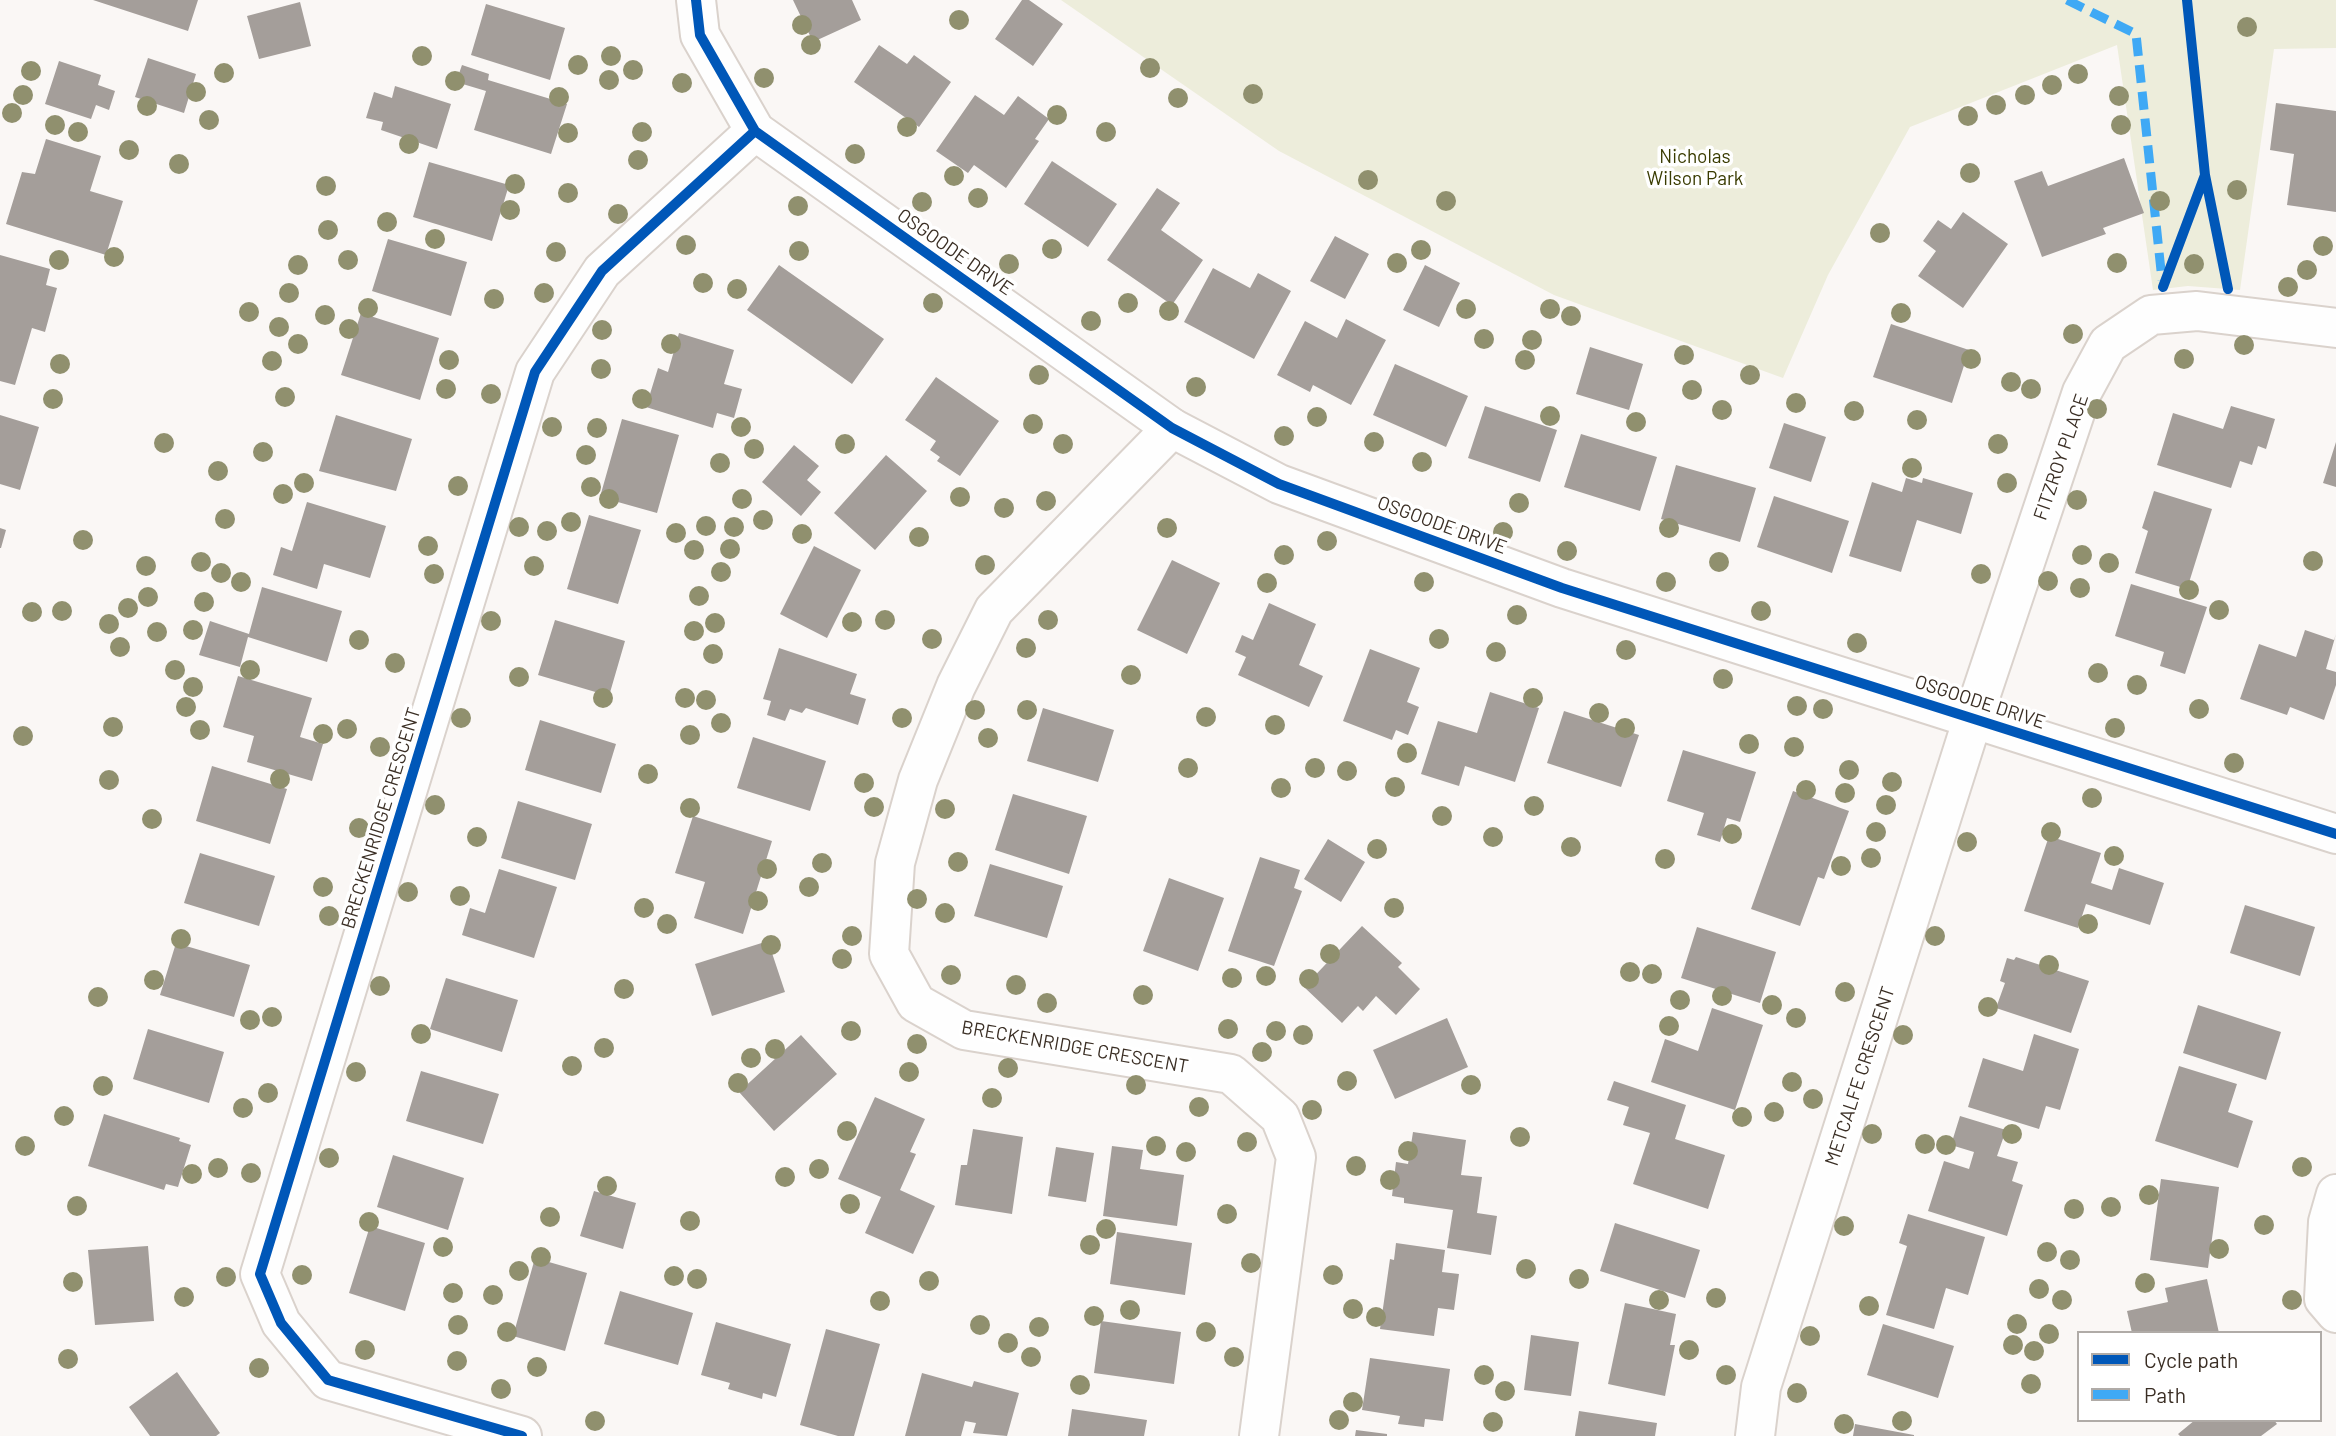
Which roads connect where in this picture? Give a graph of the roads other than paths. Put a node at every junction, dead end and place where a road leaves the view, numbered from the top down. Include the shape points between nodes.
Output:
1 (696, 0) edge
2 (755, 131) junction
3 (2336, 328) edge
4 (1172, 428) junction
5 (1973, 718) junction
6 (2336, 834) edge
7 (2336, 1194) edge
8 (2336, 1313) edge
9 (522, 1436) edge
10 (1259, 1436) edge
11 (1755, 1436) edge

1 - 2 street, OSGOODE DRIVE via 700,35
2 - 4 street, OSGOODE DRIVE
2 - 9 street, BRECKENRIDGE CRESCENT via 603,271 535,372 260,1274 281,1323 328,1380
3 - 5 street, FITZROY PLACE via 2197,311 2151,316 2108,344 2082,392
4 - 5 street, OSGOODE DRIVE via 1279,484 1562,588
4 - 10 street, BRECKENRIDGE CRESCENT via 994,610 956,686 918,780 895,863 889,954 916,1003 964,1030 1231,1074 1280,1117 1296,1157
5 - 6 street, OSGOODE DRIVE
5 - 11 street, METCALFE CRESCENT via 1761,1387
7 - 8 street via 2328,1222 2324,1299

